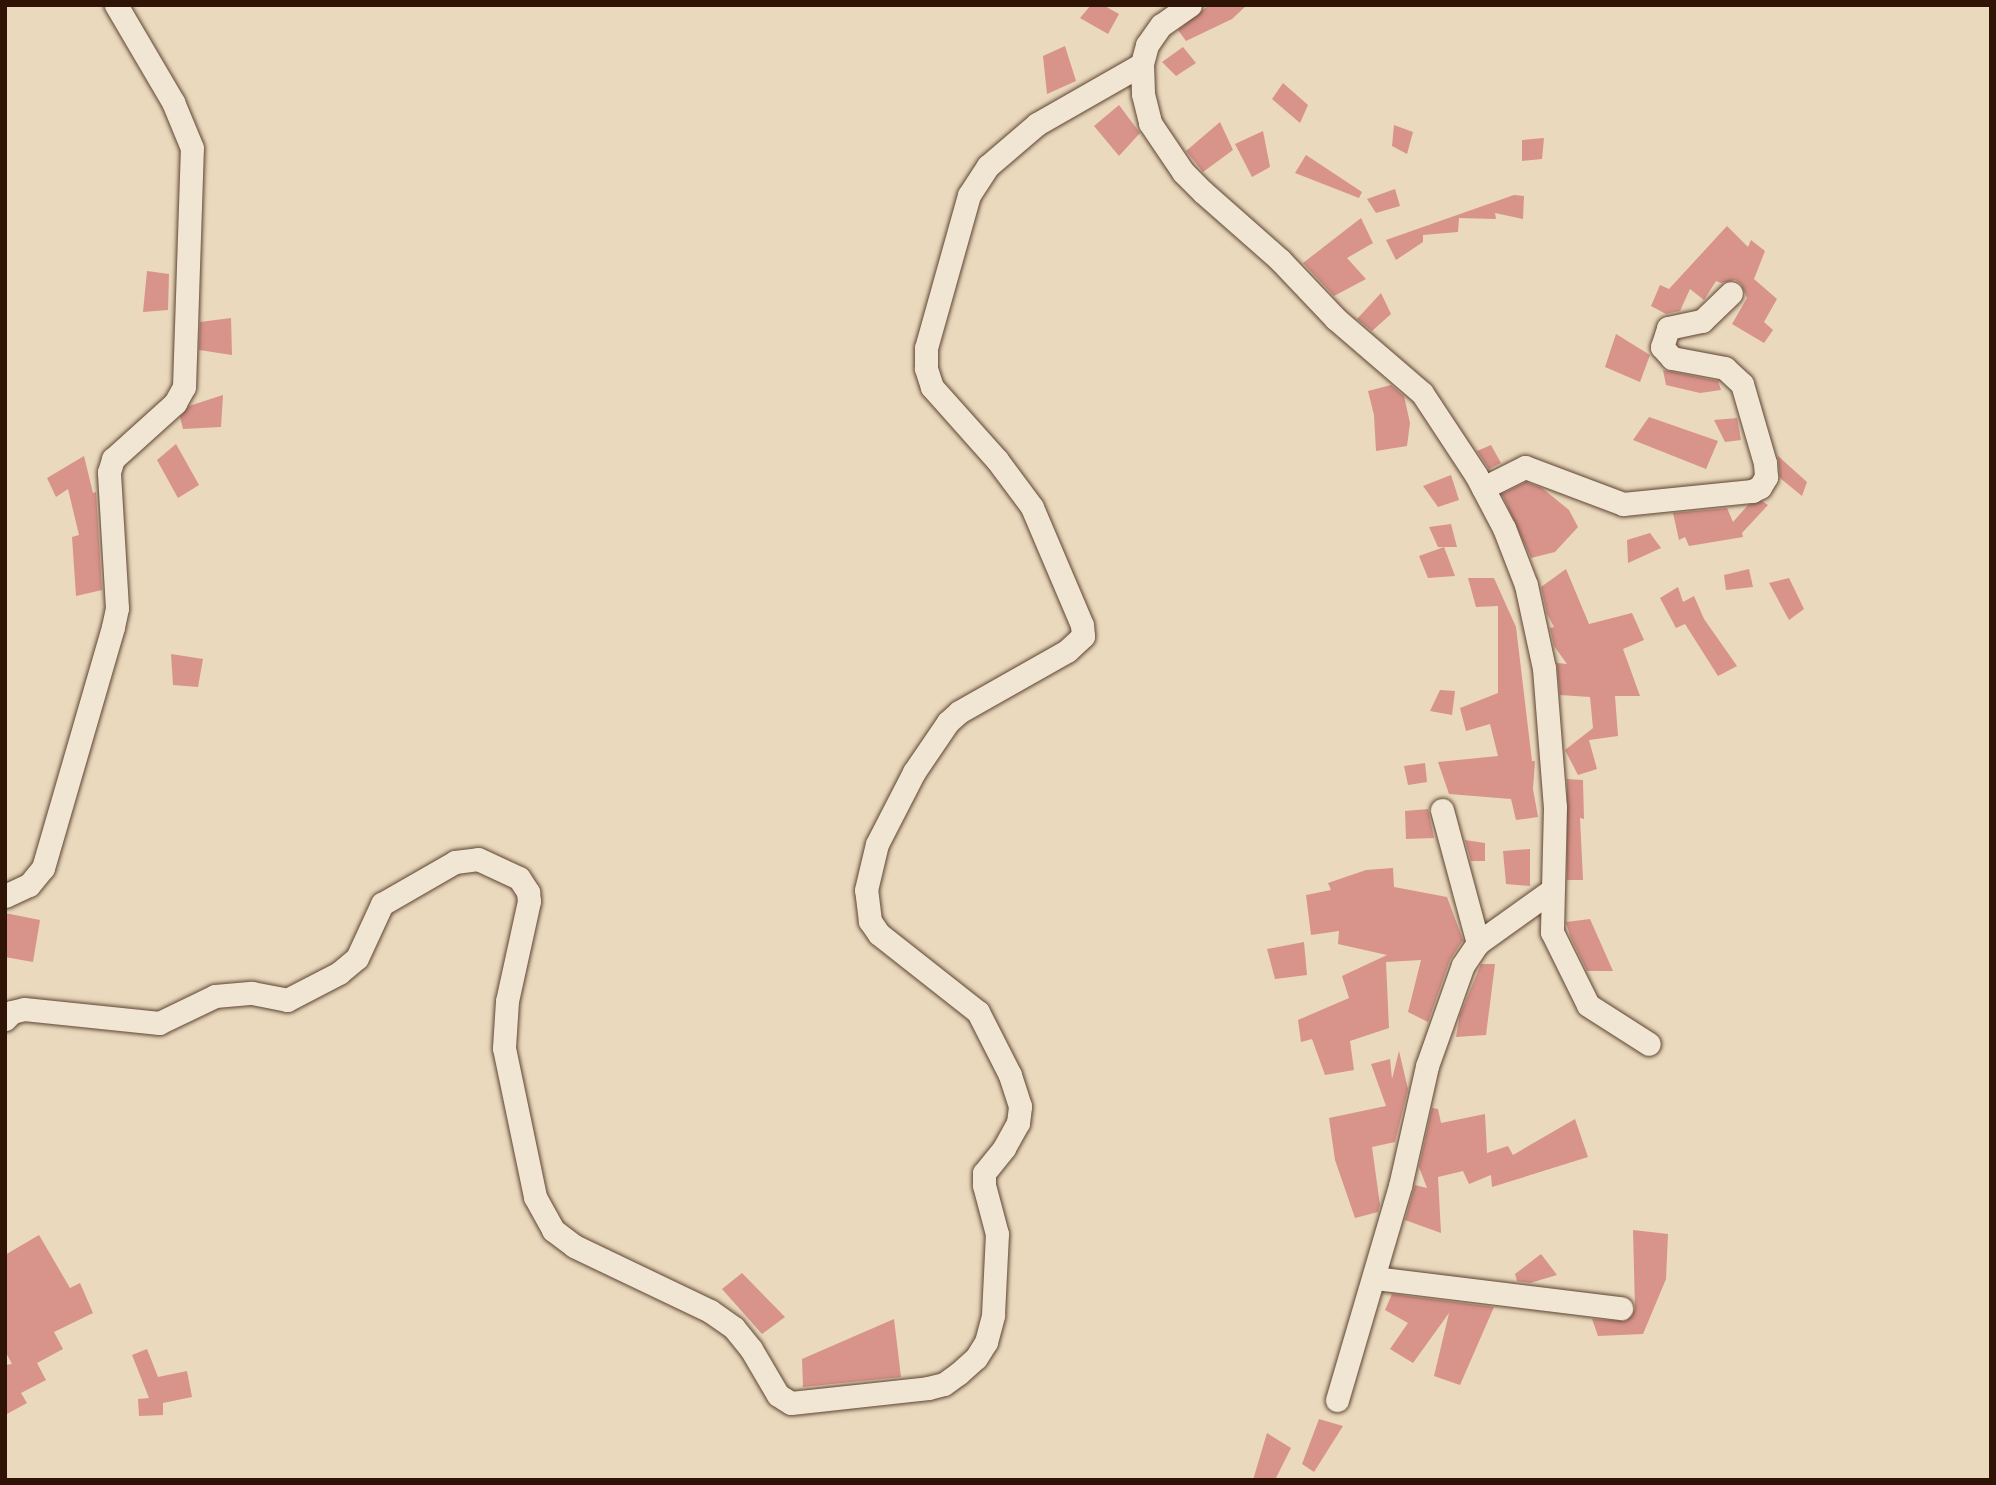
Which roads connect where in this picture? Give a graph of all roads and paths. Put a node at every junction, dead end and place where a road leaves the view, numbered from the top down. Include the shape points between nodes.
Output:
1 (116, 5) edge
2 (1190, 5) edge
3 (1142, 64) junction
4 (1731, 293) dead end
5 (1483, 488) junction
6 (1442, 810) dead end
7 (1552, 890) junction
8 (5, 896) edge
9 (1478, 943) junction
10 (5, 1019) edge
11 (1649, 1044) dead end
12 (1375, 1278) junction
13 (1621, 1308) dead end
14 (1337, 1400) dead end

1 - 8 street via 173,103 192,148 184,387 175,403 113,459 108,471 117,608 113,627 43,868 29,885
2 - 3 street via 1161,25 1147,45
3 - 5 street via 1150,123 1184,172 1271,251 1336,319 1422,393
3 - 10 street via 1037,124 988,166 969,195 926,348 932,387 997,460 1032,508 1083,635 1067,651 948,722 914,772 877,844 866,890 870,921 879,934 978,1012 1010,1075 1020,1106 1018,1123 984,1173 997,1234 993,1315 986,1342 958,1374 928,1388 791,1403 778,1395 734,1328 710,1311 574,1246 553,1230 536,1197 504,1048 507,1001 528,892 519,878 478,859 455,862 382,904 357,958 339,973 287,1000 252,993 215,996 159,1023 24,1009
4 - 5 street via 1702,321 1668,328 1662,347 1672,358 1725,368 1742,384 1765,463 1766,477 1760,487 1623,504 1525,467
5 - 7 street via 1526,585 1544,668 1555,807
6 - 9 street
7 - 9 street
7 - 11 street via 1552,932 1580,993 1595,1011
9 - 12 street via 1463,965 1427,1066
12 - 13 street
12 - 14 street

